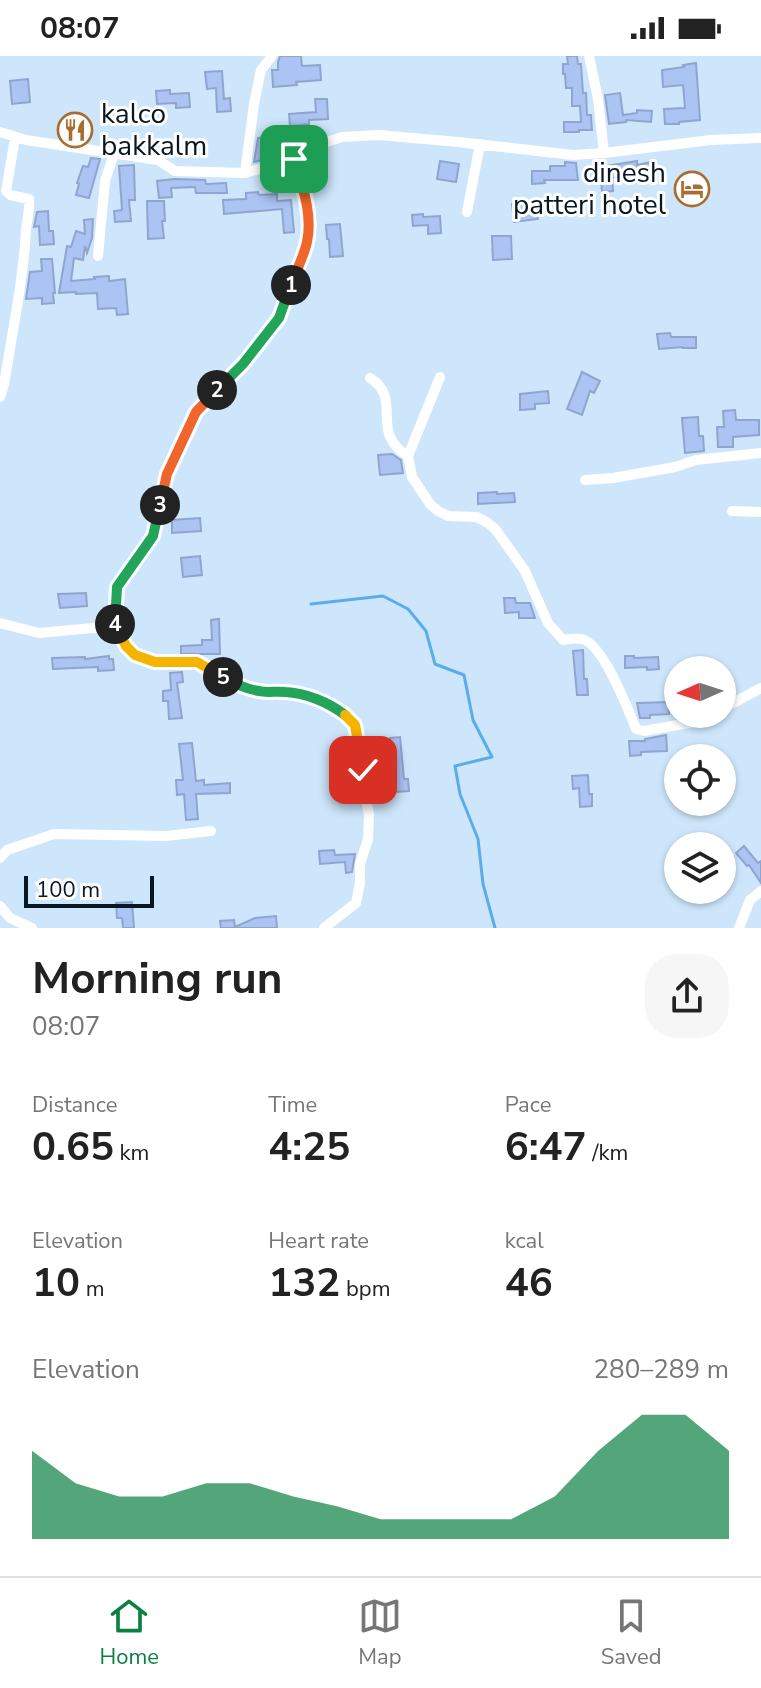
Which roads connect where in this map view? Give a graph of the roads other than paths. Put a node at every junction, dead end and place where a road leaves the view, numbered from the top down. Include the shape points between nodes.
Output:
1 (272, 56) edge
2 (589, 56) edge
3 (0, 132) edge
4 (15, 138) junction
5 (761, 138) edge
6 (480, 144) junction
7 (604, 153) junction
8 (114, 154) junction
9 (294, 159) junction
10 (245, 173) junction
11 (467, 212) dead end
12 (98, 256) dead end
13 (440, 377) dead end
14 (370, 378) dead end
15 (0, 397) edge
16 (761, 453) edge
17 (408, 456) junction
18 (585, 480) dead end
19 (732, 511) dead end
20 (761, 512) edge
21 (0, 623) edge
22 (115, 626) junction
23 (761, 688) edge
24 (736, 701) edge
25 (664, 727) edge
26 (211, 831) dead end
27 (0, 858) edge
28 (761, 891) edge
29 (0, 906) edge
30 (32, 928) edge
31 (324, 928) edge
32 (739, 928) edge

1 - 10 street via 261,70
2 - 7 street
3 - 4 street
4 - 8 street
4 - 15 street via 6,191 30,203 20,296
5 - 7 street
6 - 7 street via 573,155
6 - 9 street via 342,137
6 - 11 street
8 - 10 street via 158,160 175,171
8 - 12 street via 105,181
9 - 10 street
9 - 22 street via 309,218 307,242 279,318 196,412 167,474 153,536 117,587
13 - 17 street
14 - 17 street via 383,389 393,445
16 - 18 street
17 - 25 street via 412,477 430,504 448,516 477,517 488,523 512,551 548,623 563,640 592,644 636,729
19 - 20 street
21 - 22 street via 39,633
22 - 31 street via 135,655 155,662 197,662 238,686 315,698 355,725 368,839 356,903
23 - 24 street
26 - 27 street via 166,836 54,834 7,850
28 - 32 street via 750,900
29 - 30 street via 10,918

